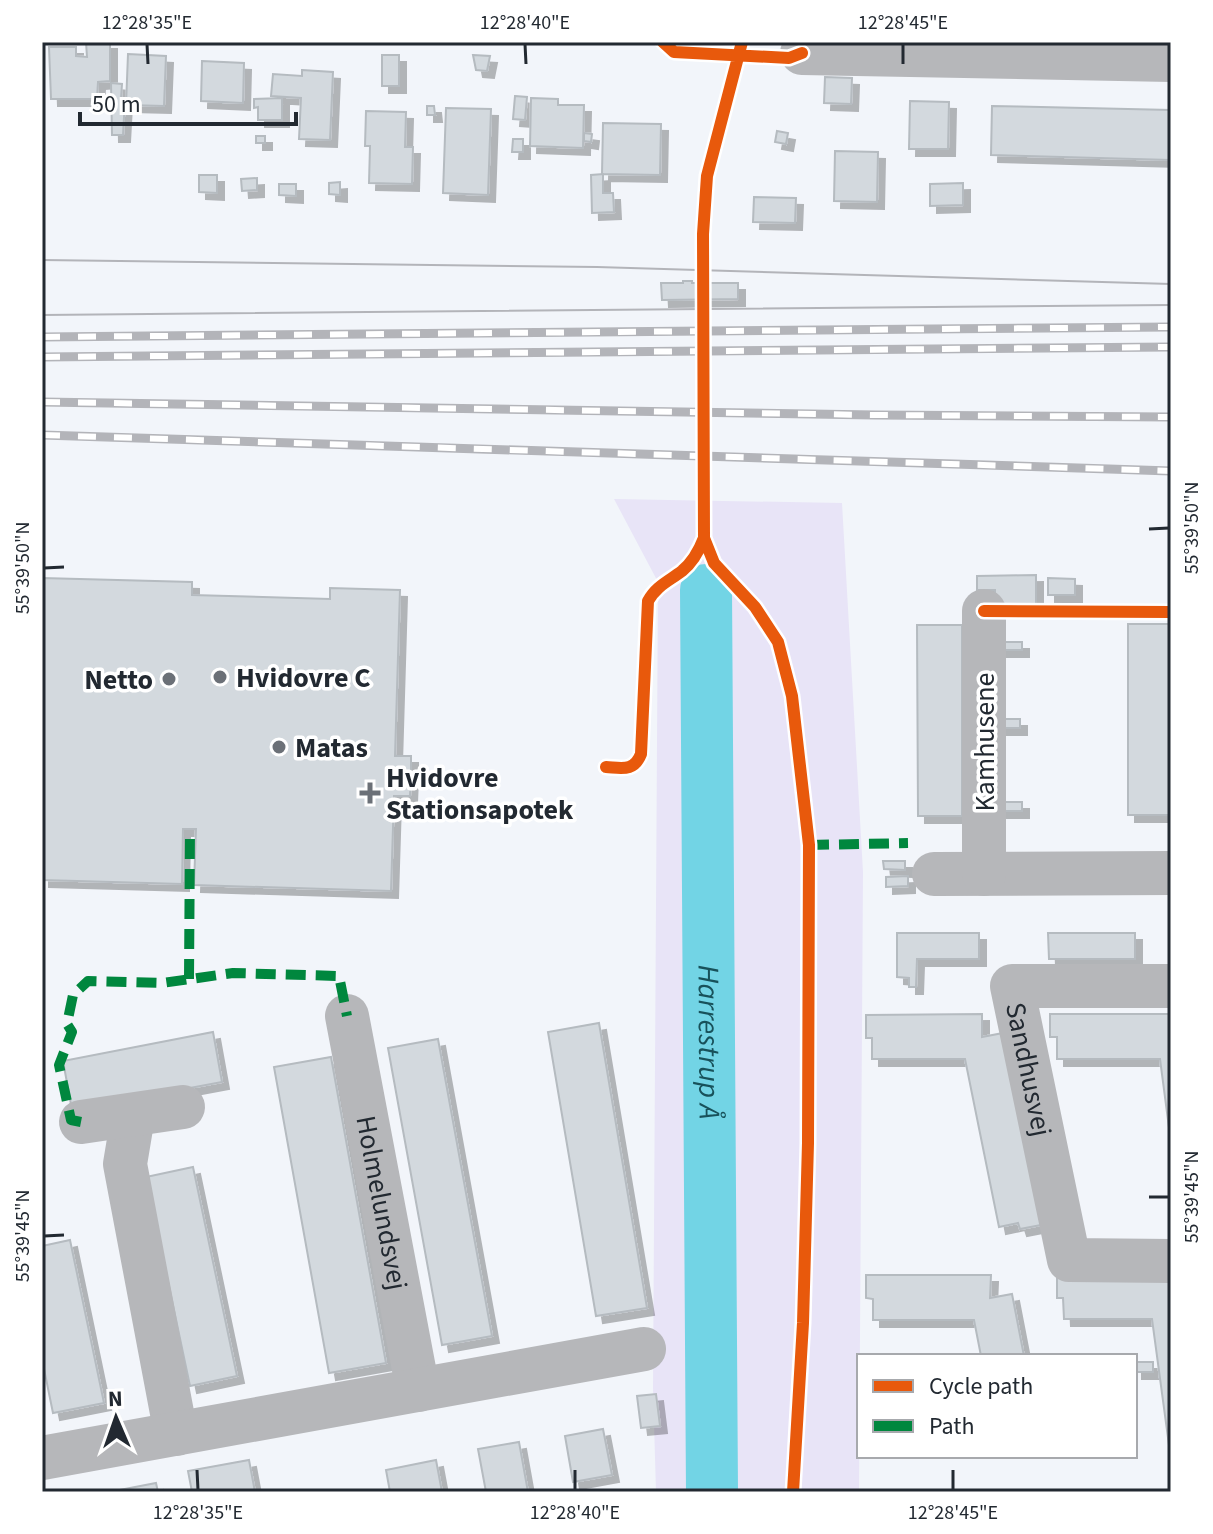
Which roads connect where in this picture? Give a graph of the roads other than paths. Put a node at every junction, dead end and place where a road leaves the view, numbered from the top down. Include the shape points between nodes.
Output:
1 (1114, 50) edge
2 (802, 53) dead end
3 (1171, 60) edge
4 (984, 611) dead end
5 (1171, 873) edge
6 (934, 874) dead end
7 (984, 874) junction
8 (1171, 986) edge
9 (347, 1016) dead end
10 (183, 1107) dead end
11 (133, 1116) junction
12 (81, 1122) dead end
13 (1171, 1261) edge
14 (644, 1349) dead end
15 (418, 1390) junction
16 (176, 1434) junction
17 (42, 1458) edge

1 - 2 street
1 - 3 street
4 - 7 street, Kamhusene
5 - 7 street
6 - 7 street
8 - 13 street, Sandhusvej via 1012,986 1069,1260
9 - 15 street, Holmelundsvej
10 - 11 street
11 - 12 street
11 - 16 street via 125,1164
14 - 15 street
15 - 16 street
16 - 17 street

